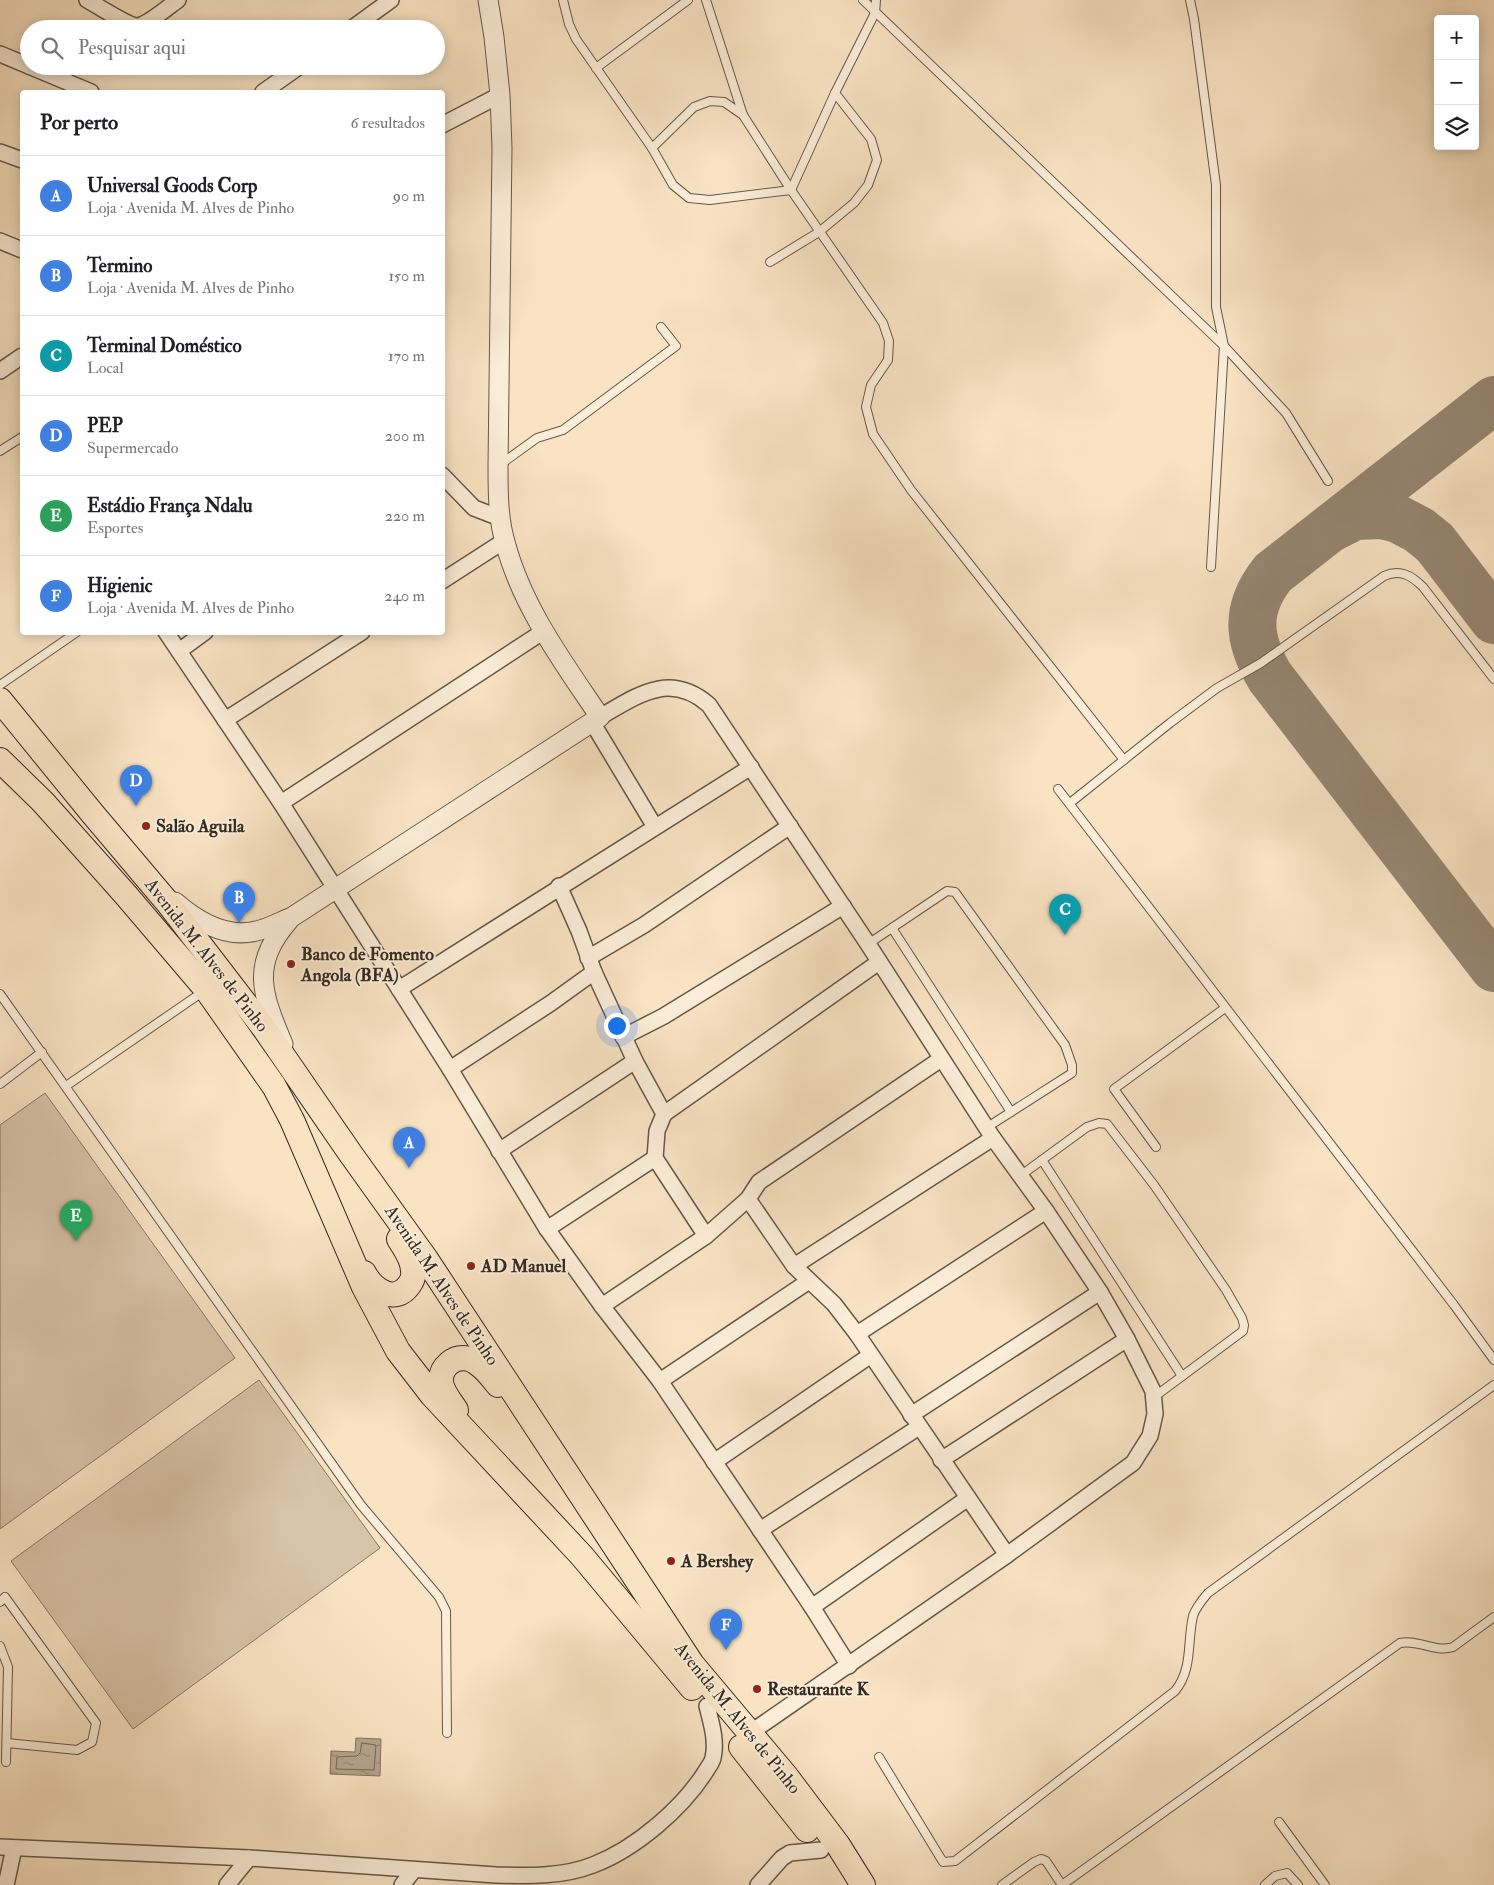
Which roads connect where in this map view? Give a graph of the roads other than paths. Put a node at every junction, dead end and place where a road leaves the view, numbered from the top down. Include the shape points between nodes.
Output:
1 (87, 0) edge
2 (178, 0) edge
3 (391, 0) edge
4 (488, 0) edge
5 (563, 0) edge
6 (688, 0) edge
7 (706, 0) edge
8 (862, 0) edge
9 (876, 0) edge
10 (1190, 0) edge
11 (875, 13) junction
12 (124, 20) edge
13 (149, 20) edge
14 (364, 20) edge
15 (0, 54) edge
16 (20, 62) edge
17 (596, 68) junction
18 (51, 75) edge
19 (287, 75) edge
20 (87, 90) edge
21 (266, 90) edge
22 (835, 93) junction
23 (500, 95) junction
24 (743, 115) junction
25 (445, 123) edge
26 (652, 148) junction
27 (0, 152) edge
28 (20, 159) edge
29 (791, 190) junction
30 (819, 232) junction
31 (0, 241) edge
32 (20, 249) edge
33 (770, 262) dead end
34 (661, 326) dead end
35 (1224, 346) junction
36 (20, 357) edge
37 (0, 371) edge
38 (20, 438) edge
39 (0, 451) edge
40 (498, 466) junction
41 (445, 478) edge
42 (1328, 481) dead end
43 (500, 518) junction
44 (504, 541) junction
45 (1211, 567) dead end
46 (445, 579) edge
47 (544, 631) junction
48 (73, 635) edge
49 (168, 635) edge
50 (201, 635) edge
51 (357, 635) edge
52 (179, 651) junction
53 (1494, 679) edge
54 (0, 685) edge
55 (0, 700) edge
56 (596, 719) junction
57 (225, 720) junction
58 (0, 760) edge
59 (1124, 760) junction
60 (751, 767) junction
61 (1058, 789) dead end
62 (281, 803) junction
63 (1070, 803) junction
64 (790, 826) junction
65 (655, 828) junction
66 (140, 869) junction
67 (560, 886) junction
68 (335, 890) junction
69 (843, 906) junction
70 (292, 917) junction
71 (892, 928) junction
72 (868, 944) junction
73 (879, 962) junction
74 (591, 965) junction
75 (399, 989) junction
76 (206, 990) junction
77 (0, 994) edge
78 (1226, 1008) junction
79 (623, 1037) junction
80 (42, 1052) junction
81 (941, 1059) junction
82 (635, 1061) junction
83 (450, 1069) junction
84 (0, 1084) edge
85 (66, 1086) junction
86 (306, 1089) junction
87 (1011, 1112) junction
88 (664, 1114) junction
89 (990, 1133) junction
90 (1156, 1147) dead end
91 (499, 1151) junction
92 (350, 1153) junction
93 (655, 1158) junction
94 (1042, 1160) junction
95 (1020, 1176) junction
96 (317, 1177) junction
97 (748, 1200) junction
98 (1046, 1211) junction
99 (547, 1229) junction
100 (706, 1236) junction
101 (794, 1266) junction
102 (809, 1281) junction
103 (1100, 1292) junction
104 (602, 1306) junction
105 (857, 1334) junction
106 (1127, 1339) junction
107 (870, 1355) junction
108 (1494, 1360) edge
109 (1182, 1376) junction
110 (660, 1381) junction
111 (1494, 1385) edge
112 (1154, 1397) junction
113 (915, 1421) junction
114 (941, 1460) junction
115 (714, 1462) junction
116 (564, 1469) junction
117 (523, 1492) junction
118 (968, 1498) junction
119 (760, 1530) junction
120 (1007, 1554) junction
121 (0, 1602) edge
122 (812, 1607) junction
123 (1494, 1617) edge
124 (0, 1646) edge
125 (849, 1666) junction
126 (707, 1706) junction
127 (447, 1733) dead end
128 (750, 1733) junction
129 (7, 1743) junction
130 (879, 1757) dead end
131 (6, 1762) dead end
132 (1279, 1822) dead end
133 (7, 1847) edge
134 (821, 1850) junction
135 (249, 1858) junction
136 (414, 1870) junction
137 (6, 1885) edge
138 (228, 1885) edge
139 (402, 1885) edge
140 (758, 1885) edge
141 (845, 1885) edge
142 (862, 1885) edge
143 (1002, 1885) edge
144 (1062, 1885) edge
145 (1265, 1885) edge
146 (1298, 1885) edge
147 (1325, 1885) edge

1 - 12 street
2 - 13 street
3 - 14 street
4 - 23 street
5 - 17 lane via 569,24
6 - 17 lane
7 - 24 lane
8 - 11 lane
9 - 11 lane
10 - 35 lane via 1216,186 1216,307
11 - 22 lane
11 - 35 lane
15 - 16 street
17 - 26 lane
18 - 20 street
19 - 21 street
22 - 29 lane
22 - 30 lane via 871,139 877,160 868,185 854,203
23 - 25 street
23 - 40 street
24 - 26 lane via 724,102 710,100 694,108
24 - 29 lane
26 - 29 lane via 673,185 689,198 710,200
27 - 28 street
29 - 30 lane
30 - 33 lane
30 - 59 lane via 883,323 889,341 888,360 871,386 866,407 873,434 911,490
31 - 32 street
34 - 40 lane via 676,346 563,430 537,438
35 - 42 lane via 1286,412
35 - 45 lane
36 - 37 street
38 - 39 lane
40 - 43 street
41 - 43 street via 474,508
43 - 44 street
44 - 46 street
44 - 47 street via 521,588
47 - 56 street
47 - 62 street
48 - 54 lane
49 - 52 street
50 - 52 street
51 - 57 street
52 - 57 street
53 - 59 lane via 1414,577 1393,572 1261,663 1218,688
55 - 66 main road, Avenida M. Alves de Pinho
56 - 60 street via 640,694 658,688 687,691 709,706
56 - 65 street
56 - 68 street
57 - 62 street
58 - 76 main road, Avenida M. Alves de Pinho via 49,809
59 - 63 lane
60 - 64 street
60 - 65 street
61 - 63 lane
62 - 68 street
63 - 78 lane
64 - 69 street
64 - 74 street
65 - 67 street
66 - 70 street via 187,913 223,931 262,930
66 - 86 main road, Avenida M. Alves de Pinho via 234,989
67 - 74 street
67 - 75 street
68 - 70 street
68 - 75 street
69 - 72 street
69 - 79 street via 664,1016
70 - 86 street via 276,935 266,956 263,978 266,1001 274,1022
71 - 72 lane
71 - 87 lane
71 - 87 lane via 947,891 955,892 1065,1045 1072,1073
72 - 73 street
73 - 81 street
73 - 88 street
74 - 79 street
74 - 83 street via 551,1003
75 - 83 street
76 - 85 lane
76 - 96 main road, Avenida M. Alves de Pinho via 274,1086
77 - 80 lane
78 - 90 lane via 1114,1089
78 - 108 lane
79 - 82 street
80 - 84 lane
80 - 85 lane
81 - 89 street
81 - 97 street via 759,1182
82 - 88 street
82 - 91 street
83 - 91 street
85 - 127 lane via 361,1505 439,1598 446,1611
86 - 92 main road, Avenida M. Alves de Pinho
87 - 89 lane
88 - 93 street via 657,1131
89 - 95 street
89 - 101 street
91 - 99 street
92 - 96 main road via 411,1259 414,1271 406,1290 389,1295 380,1292 367,1279
92 - 116 main road, Avenida M. Alves de Pinho via 426,1259
93 - 99 street
93 - 100 street
94 - 95 lane
94 - 109 lane
94 - 109 lane via 1088,1127 1099,1122 1107,1124 1154,1185 1226,1290 1242,1318 1242,1331
95 - 98 street
96 - 117 main road, Avenida M. Alves de Pinho via 364,1286 398,1351 432,1395
97 - 100 street
97 - 101 street
98 - 103 street
98 - 105 street
99 - 104 street
100 - 104 street
101 - 102 street
102 - 105 street via 834,1304
102 - 110 street
103 - 106 street
103 - 113 street
104 - 110 street
105 - 107 street
106 - 112 street
106 - 114 street
107 - 113 street
107 - 115 street
109 - 112 lane
110 - 115 street
111 - 130 lane via 1208,1593 1194,1615 1186,1675 1175,1691 955,1861 943,1862
112 - 120 street via 1155,1414 1150,1436 1133,1462
113 - 114 street
113 - 119 street
114 - 118 street
115 - 119 street
116 - 117 main road via 488,1372 470,1359 450,1362 443,1370 441,1383 446,1396
116 - 128 main road, Avenida M. Alves de Pinho via 692,1664
117 - 126 main road, Avenida M. Alves de Pinho via 582,1556
118 - 120 street
118 - 122 street
119 - 122 street
120 - 125 street
121 - 129 lane via 5,1597 96,1722 92,1742 76,1750
122 - 125 street
123 - 144 lane via 1448,1649 1400,1643
124 - 129 lane via 8,1667
125 - 128 street
126 - 134 main road, Avenida M. Alves de Pinho
126 - 136 street via 714,1732 714,1759 680,1804 620,1852 592,1866 530,1876
128 - 142 main road, Avenida M. Alves de Pinho via 838,1844
129 - 131 lane
132 - 147 lane
133 - 135 street
133 - 137 street
134 - 140 street via 790,1853
134 - 141 main road, Avenida M. Alves de Pinho
135 - 136 street
135 - 138 street
136 - 139 street
143 - 144 lane via 1041,1859 1046,1861
145 - 146 lane via 1275,1876 1287,1873

